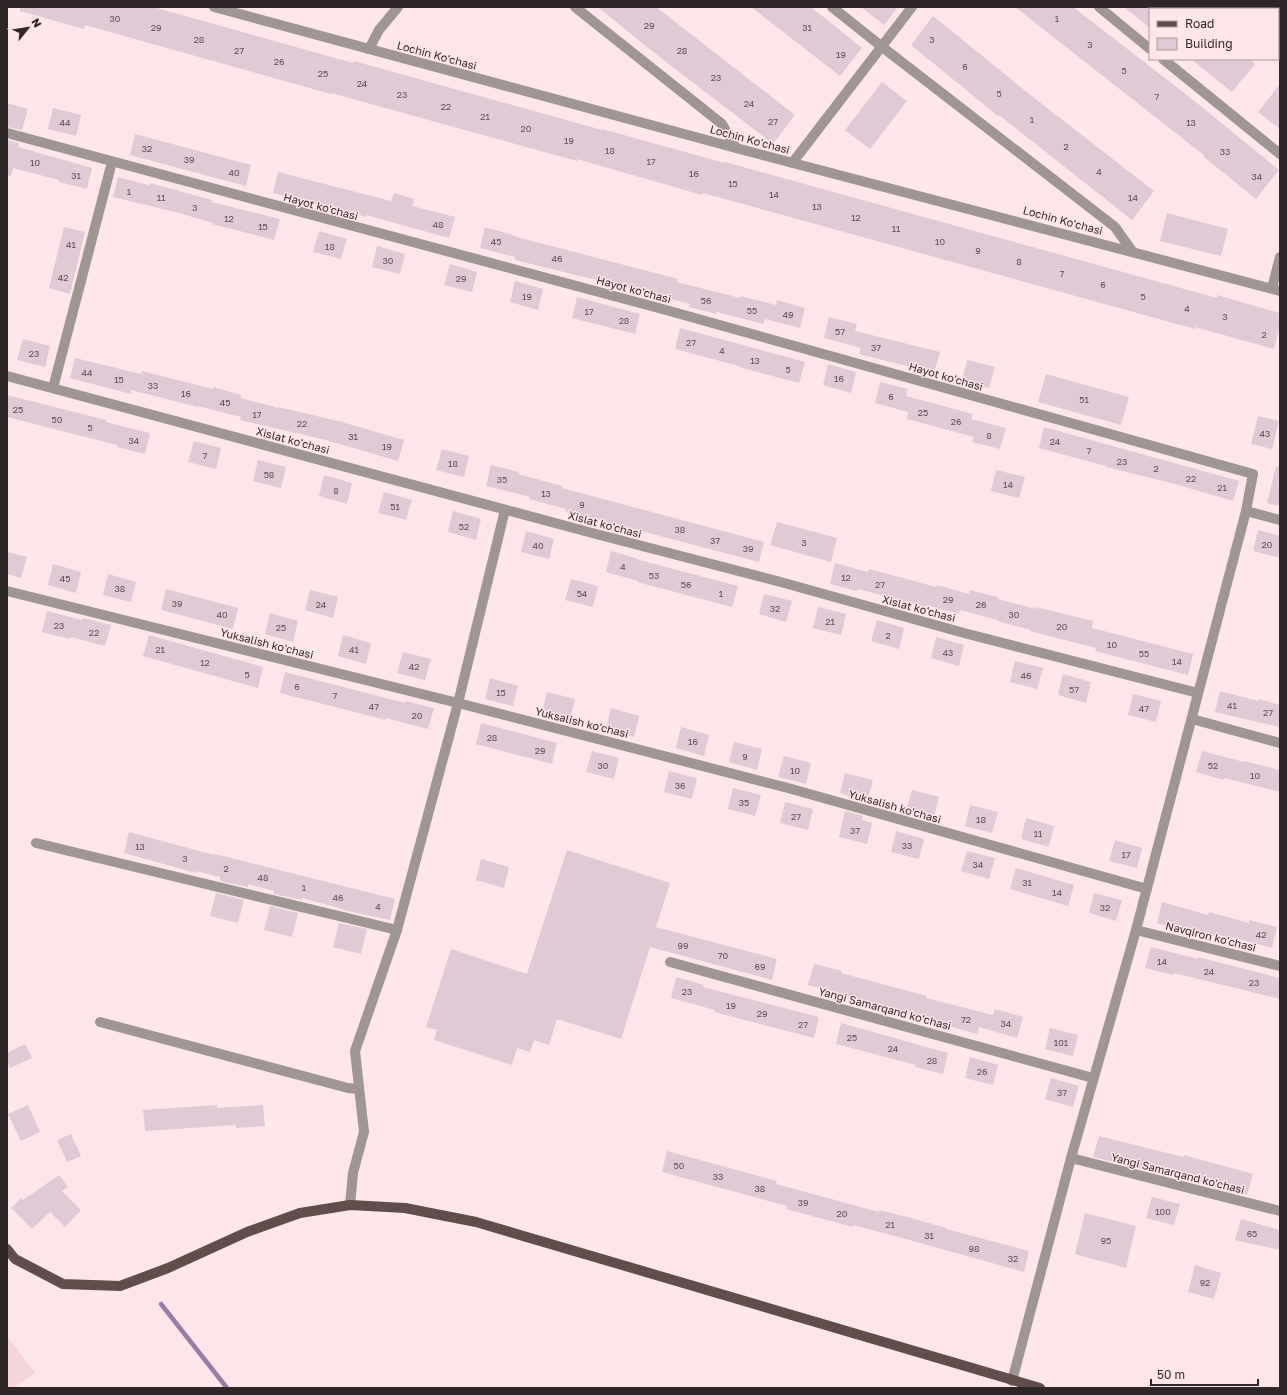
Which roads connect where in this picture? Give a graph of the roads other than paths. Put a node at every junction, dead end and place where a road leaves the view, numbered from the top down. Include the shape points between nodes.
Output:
1 (214, 7) edge
2 (398, 7) edge
3 (576, 7) edge
4 (832, 7) edge
5 (912, 7) edge
6 (1099, 7) edge
7 (881, 46) junction
8 (1149, 47) edge
9 (369, 49) junction
10 (1164, 60) edge
11 (7, 133) edge
12 (736, 148) junction
13 (1280, 154) edge
14 (112, 162) junction
15 (793, 162) junction
16 (1132, 251) junction
17 (1280, 257) edge
18 (1276, 289) edge
19 (7, 376) edge
20 (53, 388) junction
21 (505, 510) junction
22 (1246, 511) junction
23 (1280, 520) edge
24 (7, 591) edge
25 (1198, 693) junction
26 (458, 703) junction
27 (1192, 719) junction
28 (1280, 743) edge
29 (36, 843) dead end
30 (1147, 889) junction
31 (397, 930) junction
32 (1136, 930) junction
33 (670, 962) dead end
34 (1280, 966) edge
35 (100, 1022) dead end
36 (1093, 1078) junction
37 (359, 1089) junction
38 (1071, 1158) junction
39 (350, 1205) junction
40 (1280, 1211) edge
41 (7, 1249) edge
42 (1012, 1381) junction
43 (1040, 1388) edge

1 - 9 street, Lochin Ko'chasi
2 - 9 street via 379,30
3 - 12 street via 722,124
4 - 7 street
5 - 7 street
6 - 8 street
7 - 15 street
7 - 16 street via 1115,227
9 - 12 street, Lochin Ko'chasi
10 - 13 street
11 - 14 street, Hayot ko'chasi
12 - 15 street, Lochin Ko'chasi
14 - 20 street
14 - 22 street, Hayot ko'chasi via 666,310 1253,474
15 - 16 street, Lochin Ko'chasi
16 - 18 street, Lochin Ko'chasi
17 - 18 street
19 - 20 street, Xislat ko'chasi
20 - 21 street, Xislat ko'chasi
21 - 25 street, Xislat ko'chasi
21 - 26 street
22 - 23 street
22 - 25 street
24 - 26 street, Yuksalish ko'chasi
25 - 27 street
26 - 30 street, Yuksalish ko'chasi via 788,788
26 - 31 street
27 - 28 street
27 - 30 street
29 - 31 street
30 - 32 street
31 - 37 street via 354,1051
32 - 34 street, Navqiron ko'chasi
32 - 36 street
33 - 36 street, Yangi Samarqand ko'chasi
35 - 37 street
36 - 38 street
37 - 39 street via 364,1132 353,1172
38 - 40 street, Yangi Samarqand ko'chasi
38 - 42 street
39 - 41 main road via 300,1213 247,1232 168,1268 120,1286 62,1284 15,1259
39 - 42 main road via 405,1208 476,1222
42 - 43 main road

